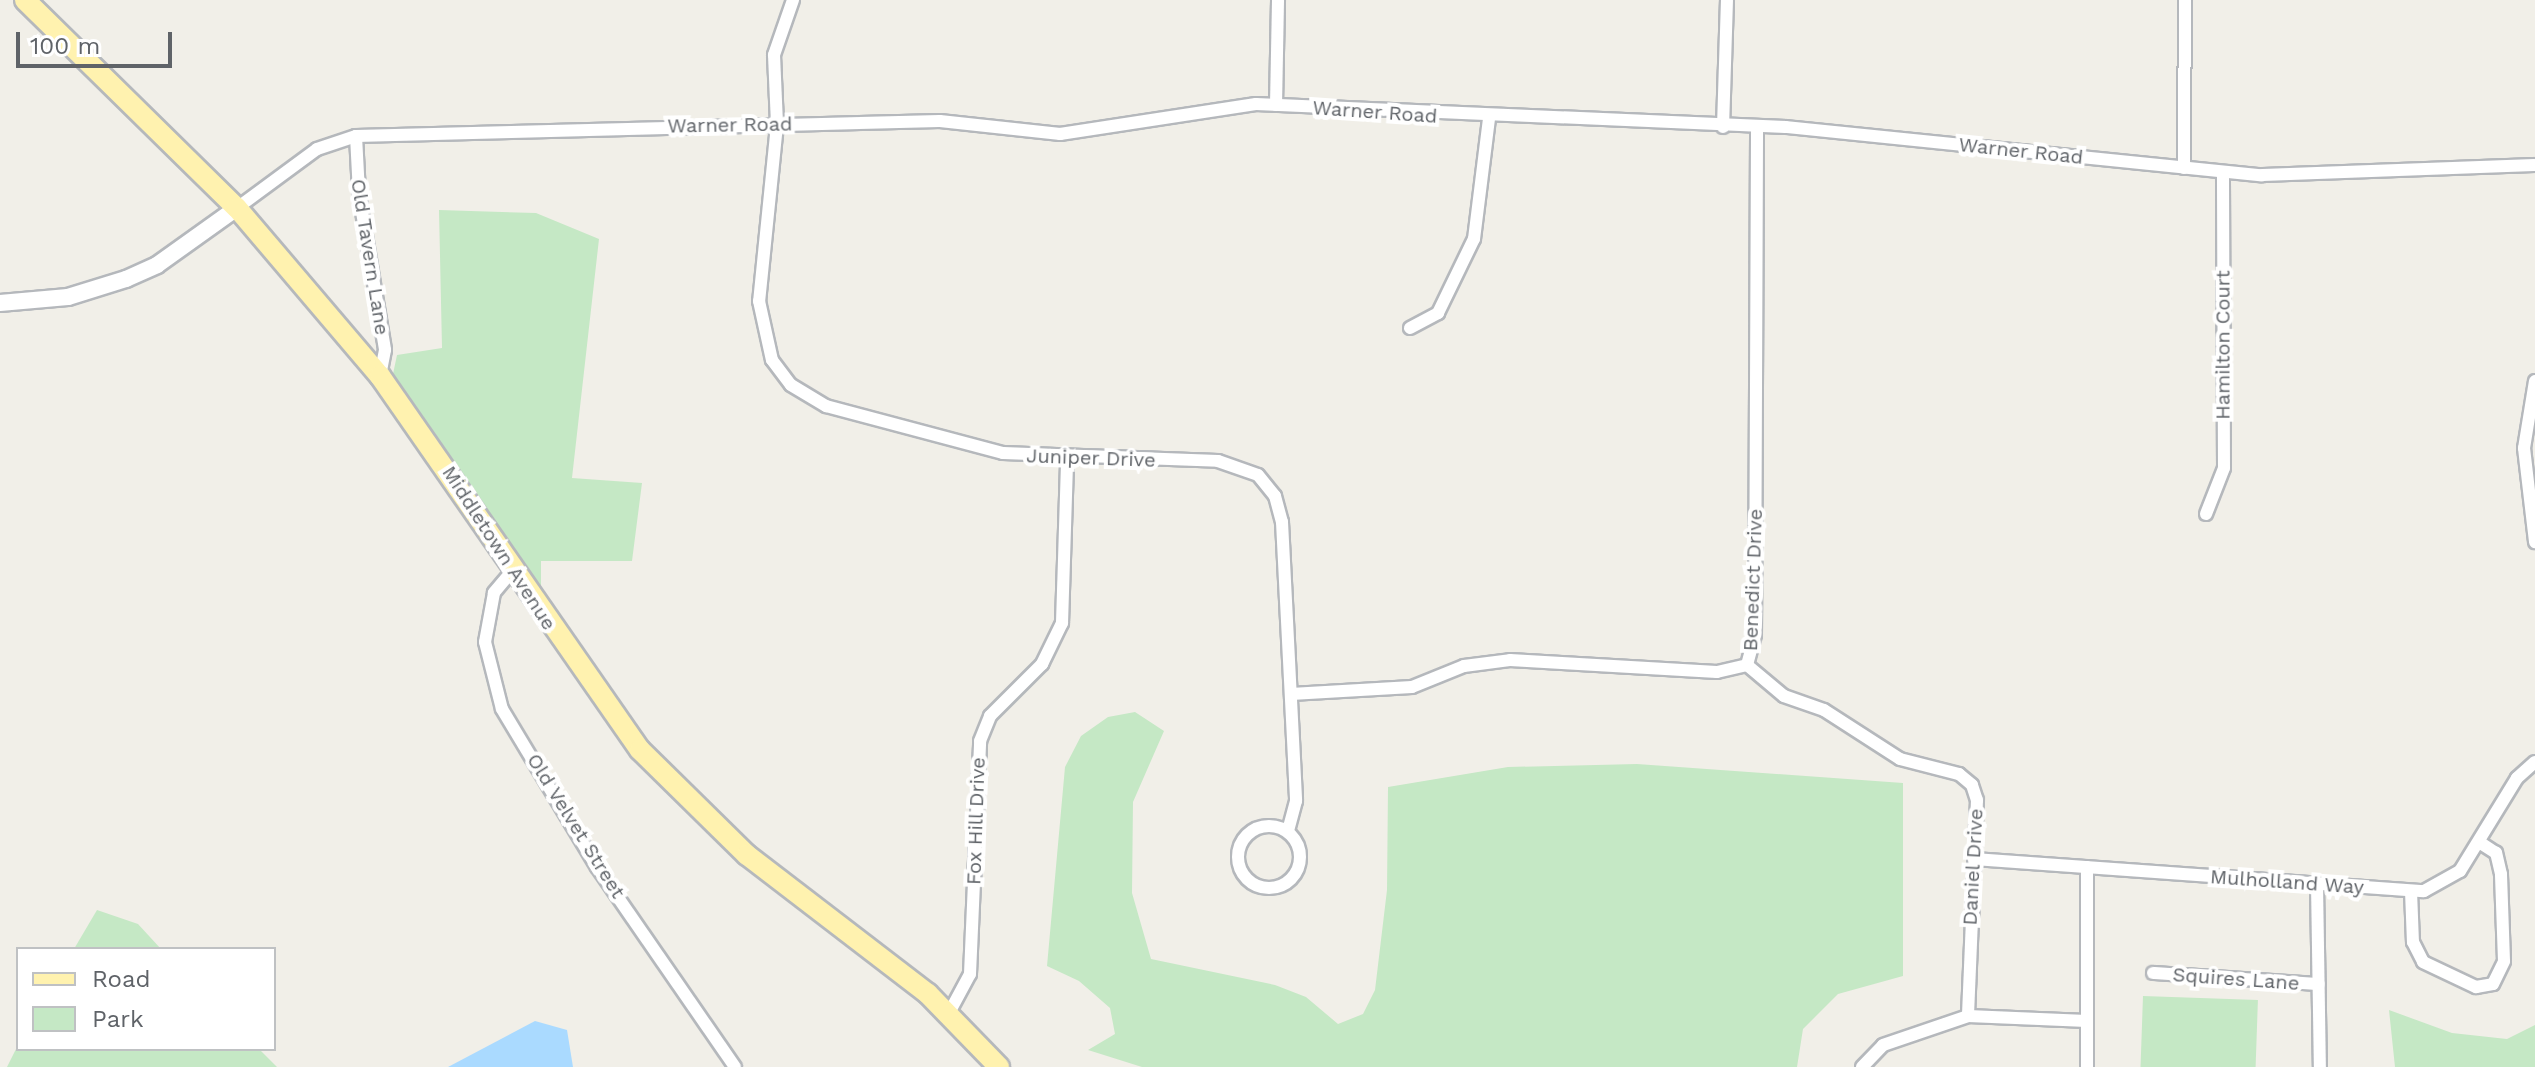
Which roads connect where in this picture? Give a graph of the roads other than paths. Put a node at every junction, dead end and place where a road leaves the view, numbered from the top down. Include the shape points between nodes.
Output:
1 (25, 0) edge
2 (793, 0) edge
3 (1278, 0) edge
4 (1727, 0) edge
5 (2185, 0) edge
6 (1276, 105) junction
7 (1489, 119) junction
8 (777, 125) junction
9 (1723, 127) junction
10 (1757, 127) junction
11 (356, 136) junction
12 (2535, 165) edge
13 (2184, 168) junction
14 (2223, 173) junction
15 (237, 208) junction
16 (0, 303) edge
17 (1410, 328) dead end
18 (380, 376) junction
19 (2535, 381) edge
20 (2530, 448) edge
21 (1067, 460) junction
22 (2206, 514) dead end
23 (2535, 542) edge
24 (513, 570) junction
25 (1747, 665) junction
26 (1291, 694) junction
27 (2535, 762) edge
28 (1288, 831) junction
29 (2479, 842) junction
30 (1974, 859) junction
31 (2087, 867) junction
32 (2317, 884) junction
33 (2411, 891) junction
34 (2153, 973) dead end
35 (2319, 984) junction
36 (949, 1013) junction
37 (1968, 1016) junction
38 (2087, 1021) junction
39 (735, 1067) edge
40 (999, 1067) edge
41 (1862, 1067) edge
42 (2087, 1067) edge
43 (2320, 1067) edge

1 - 15 main road, Middletown Avenue
2 - 8 street, Juniper Drive via 774,55
3 - 6 street
4 - 9 street
5 - 13 street
6 - 7 street, Warner Road
6 - 8 street, Warner Road via 1060,134 940,121
7 - 9 street, Warner Road
7 - 17 street via 1474,239 1438,313
8 - 11 street, Warner Road
8 - 21 street, Juniper Drive via 759,301 762,334 779,373 804,395 840,411 1003,453
9 - 10 street, Warner Road
10 - 13 street, Warner Road
10 - 25 street, Benedict Drive via 1755,635
11 - 15 street, Warner Road via 317,149
11 - 18 street, Old Tavern Lane via 359,194 385,350
12 - 14 street, Warner Road
13 - 14 street, Warner Road
14 - 22 street, Hamilton Court via 2224,468
15 - 16 street via 157,265 126,279 68,297
15 - 18 main road, Middletown Avenue
18 - 24 main road, Middletown Avenue
19 - 20 street via 2525,412
20 - 23 street
21 - 26 street, Juniper Drive via 1234,463 1266,482 1282,522
21 - 36 street, Fox Hill Drive via 1062,623 1042,664 990,716 980,741 970,974
24 - 36 main road, Middletown Avenue via 608,709 687,801
24 - 39 street, Old Velvet Street via 494,593 485,642 502,709 597,867
25 - 26 street, Benedict Drive via 1717,672 1510,660 1464,666 1412,687
25 - 30 street, Daniel Drive via 1784,696 1824,710 1900,759 1966,778 1977,800
26 - 28 street, Juniper Drive via 1296,801
27 - 29 street, Mulholland Way via 2517,778
28 - 28 street, Juniper Drive via 1298,855 1287,882 1263,888 1246,880 1238,863 1247,835 1274,825
29 - 33 street, Mulholland Way via 2454,878
29 - 33 street via 2496,853 2500,866 2504,961 2493,984 2476,987 2423,962 2413,942
30 - 31 street, Mulholland Way
30 - 37 street, Daniel Drive
31 - 32 street, Mulholland Way
31 - 38 street
32 - 33 street, Mulholland Way
32 - 35 street
34 - 35 street, Squires Lane
35 - 43 street
36 - 40 main road, Middletown Avenue
37 - 38 street
37 - 41 street via 1889,1041 1870,1053
38 - 42 street

